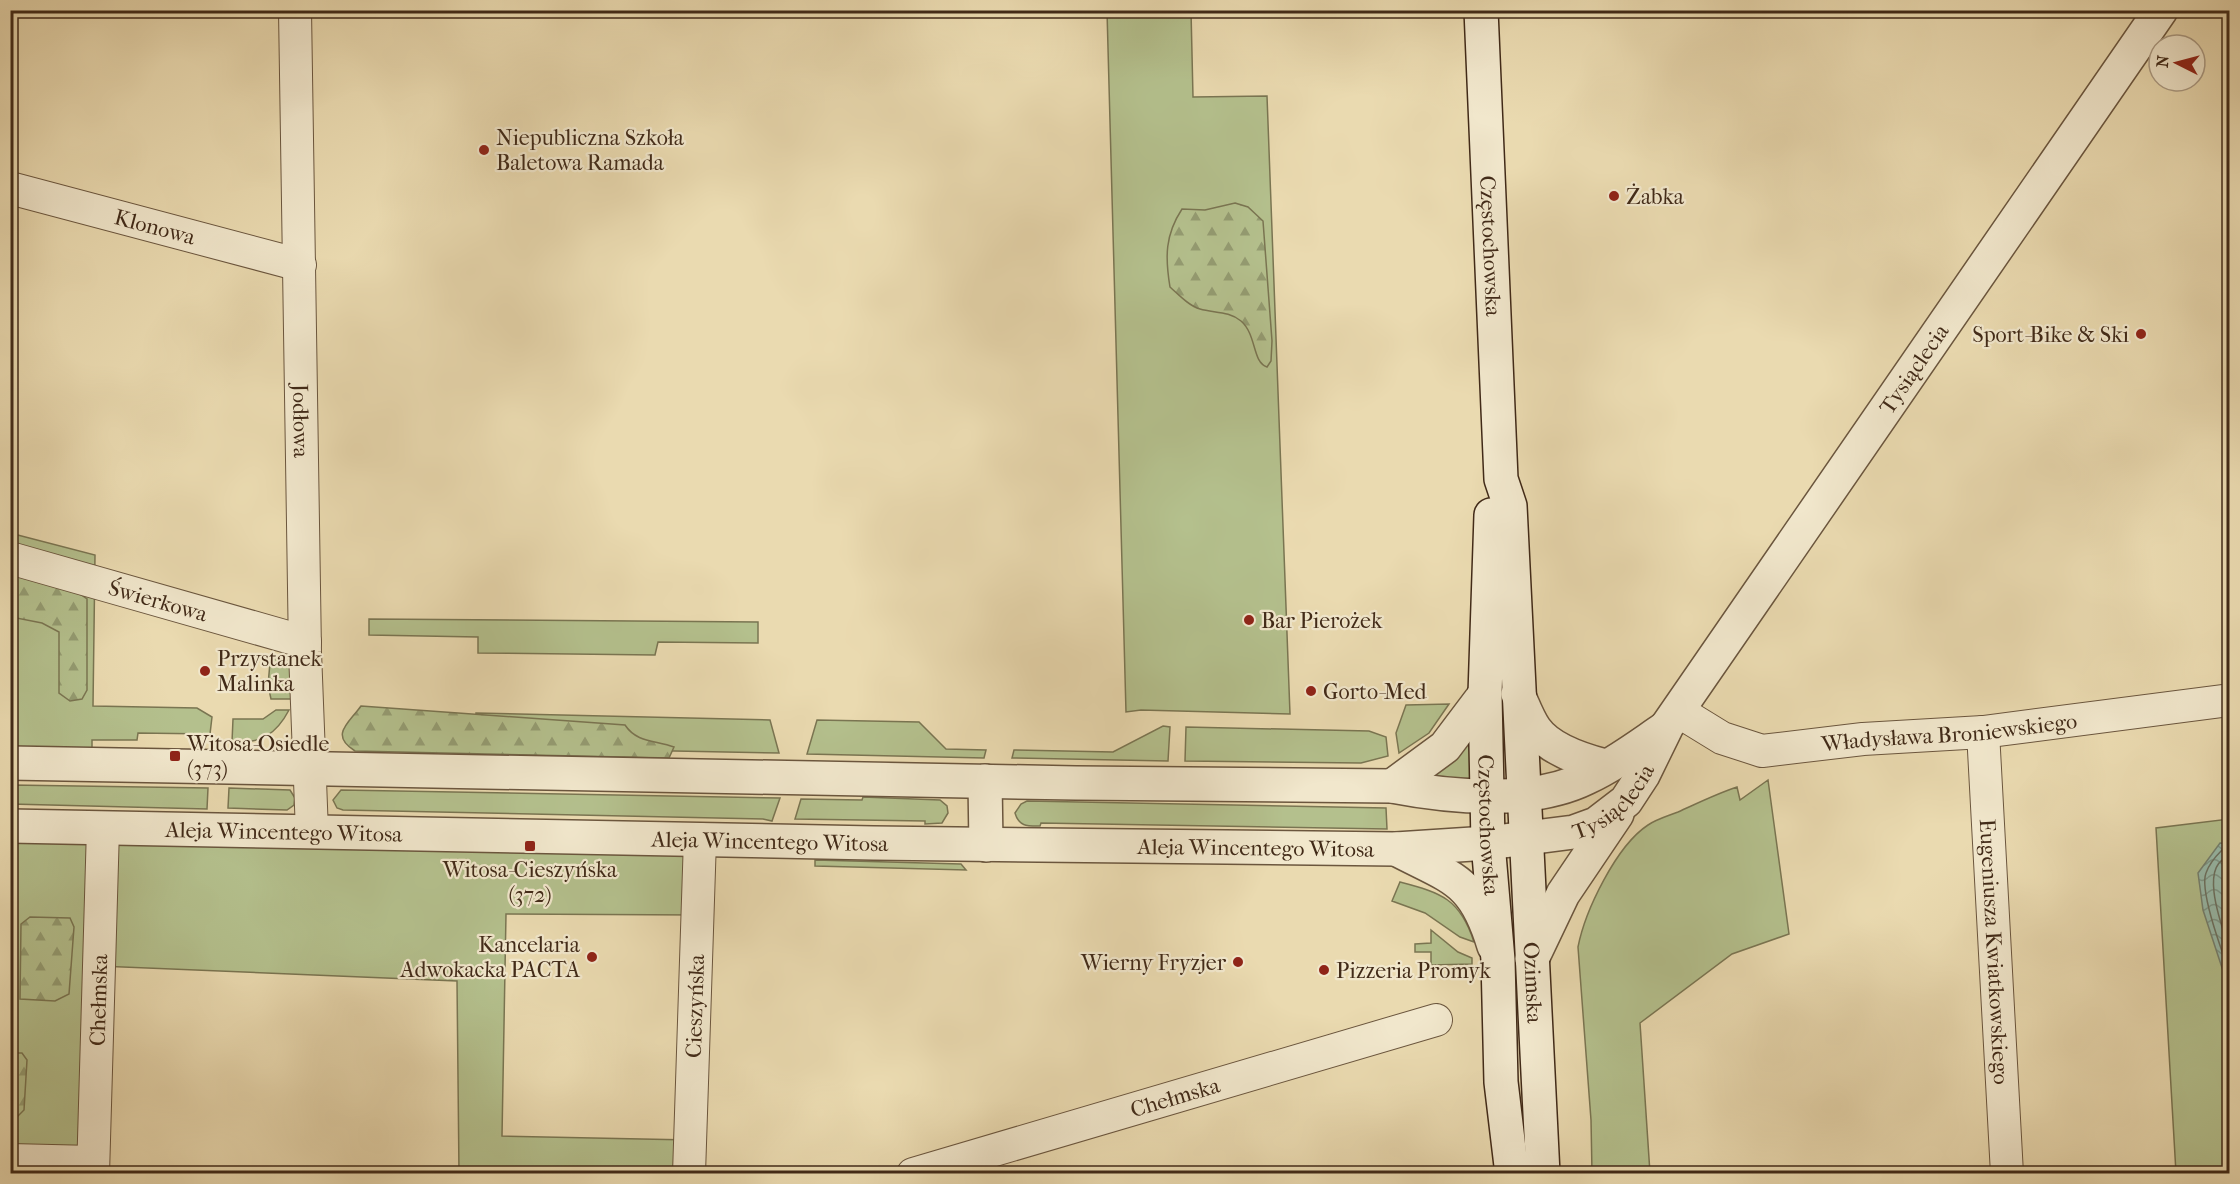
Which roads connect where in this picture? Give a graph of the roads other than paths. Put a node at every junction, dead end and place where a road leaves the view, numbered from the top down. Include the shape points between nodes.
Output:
1 (295, 10) edge
2 (1481, 10) edge
3 (2161, 10) edge
4 (10, 188) edge
5 (300, 265) junction
6 (1501, 479) junction
7 (10, 558) edge
8 (305, 642) junction
9 (1485, 694) junction
10 (1518, 694) junction
11 (2229, 700) edge
12 (1673, 719) junction
13 (1983, 732) junction
14 (10, 763) edge
15 (1605, 766) junction
16 (309, 769) junction
17 (985, 781) junction
18 (1392, 786) junction
19 (1523, 793) junction
20 (1486, 796) junction
21 (1626, 801) junction
22 (10, 826) edge
23 (103, 828) junction
24 (312, 832) junction
25 (1528, 837) junction
26 (700, 839) junction
27 (1488, 843) junction
28 (986, 845) junction
29 (1396, 849) junction
30 (1532, 959) junction
31 (1498, 960) junction
32 (1436, 1020) dead end
33 (10, 1160) edge
34 (93, 1168) edge
35 (689, 1173) edge
36 (913, 1173) edge
37 (1512, 1173) edge
38 (1543, 1173) edge
39 (2007, 1173) edge

1 - 5 street, Jodłowa
2 - 6 street, Częstochowska
3 - 12 street, Tysiąclecia
4 - 5 street, Klonowa
5 - 8 street, Jodłowa
6 - 9 street, Częstochowska via 1491,508
6 - 10 street, Częstochowska via 1510,506
7 - 8 street, Świerkowa
8 - 16 street, Jodłowa
9 - 18 street via 1445,747
9 - 20 street, Częstochowska
10 - 15 street via 1535,729 1545,738 1583,760
10 - 19 street, Częstochowska
11 - 13 street, Władysława Broniewskiego
12 - 13 street, Władysława Broniewskiego via 1762,751 1863,739
12 - 15 street, Tysiąclecia
12 - 21 street, Tysiąclecia
13 - 39 street, Eugeniusza Kwiatkowskiego
14 - 16 street
15 - 19 street, Tysiąclecia via 1586,779 1552,790
16 - 17 street
16 - 24 street, Jodłowa
17 - 18 street
17 - 28 street
18 - 20 street
19 - 20 street
19 - 25 street, Ozimska
20 - 27 street, Częstochowska
21 - 25 street, Tysiąclecia via 1596,824 1574,832
21 - 30 street via 1563,894
22 - 23 street, Aleja Wincentego Witosa
23 - 24 street, Aleja Wincentego Witosa
23 - 34 street, Chełmska
24 - 26 street, Aleja Wincentego Witosa
25 - 27 street, Aleja Wincentego Witosa
25 - 30 street, Ozimska
26 - 28 street, Aleja Wincentego Witosa
26 - 35 street, Cieszyńska
27 - 29 street, Aleja Wincentego Witosa
27 - 31 street, Częstochowska
28 - 29 street, Aleja Wincentego Witosa
29 - 31 street via 1460,882 1485,917
30 - 38 street, Ozimska
31 - 37 street, Częstochowska via 1501,1082
32 - 36 street, Chełmska
33 - 34 street

